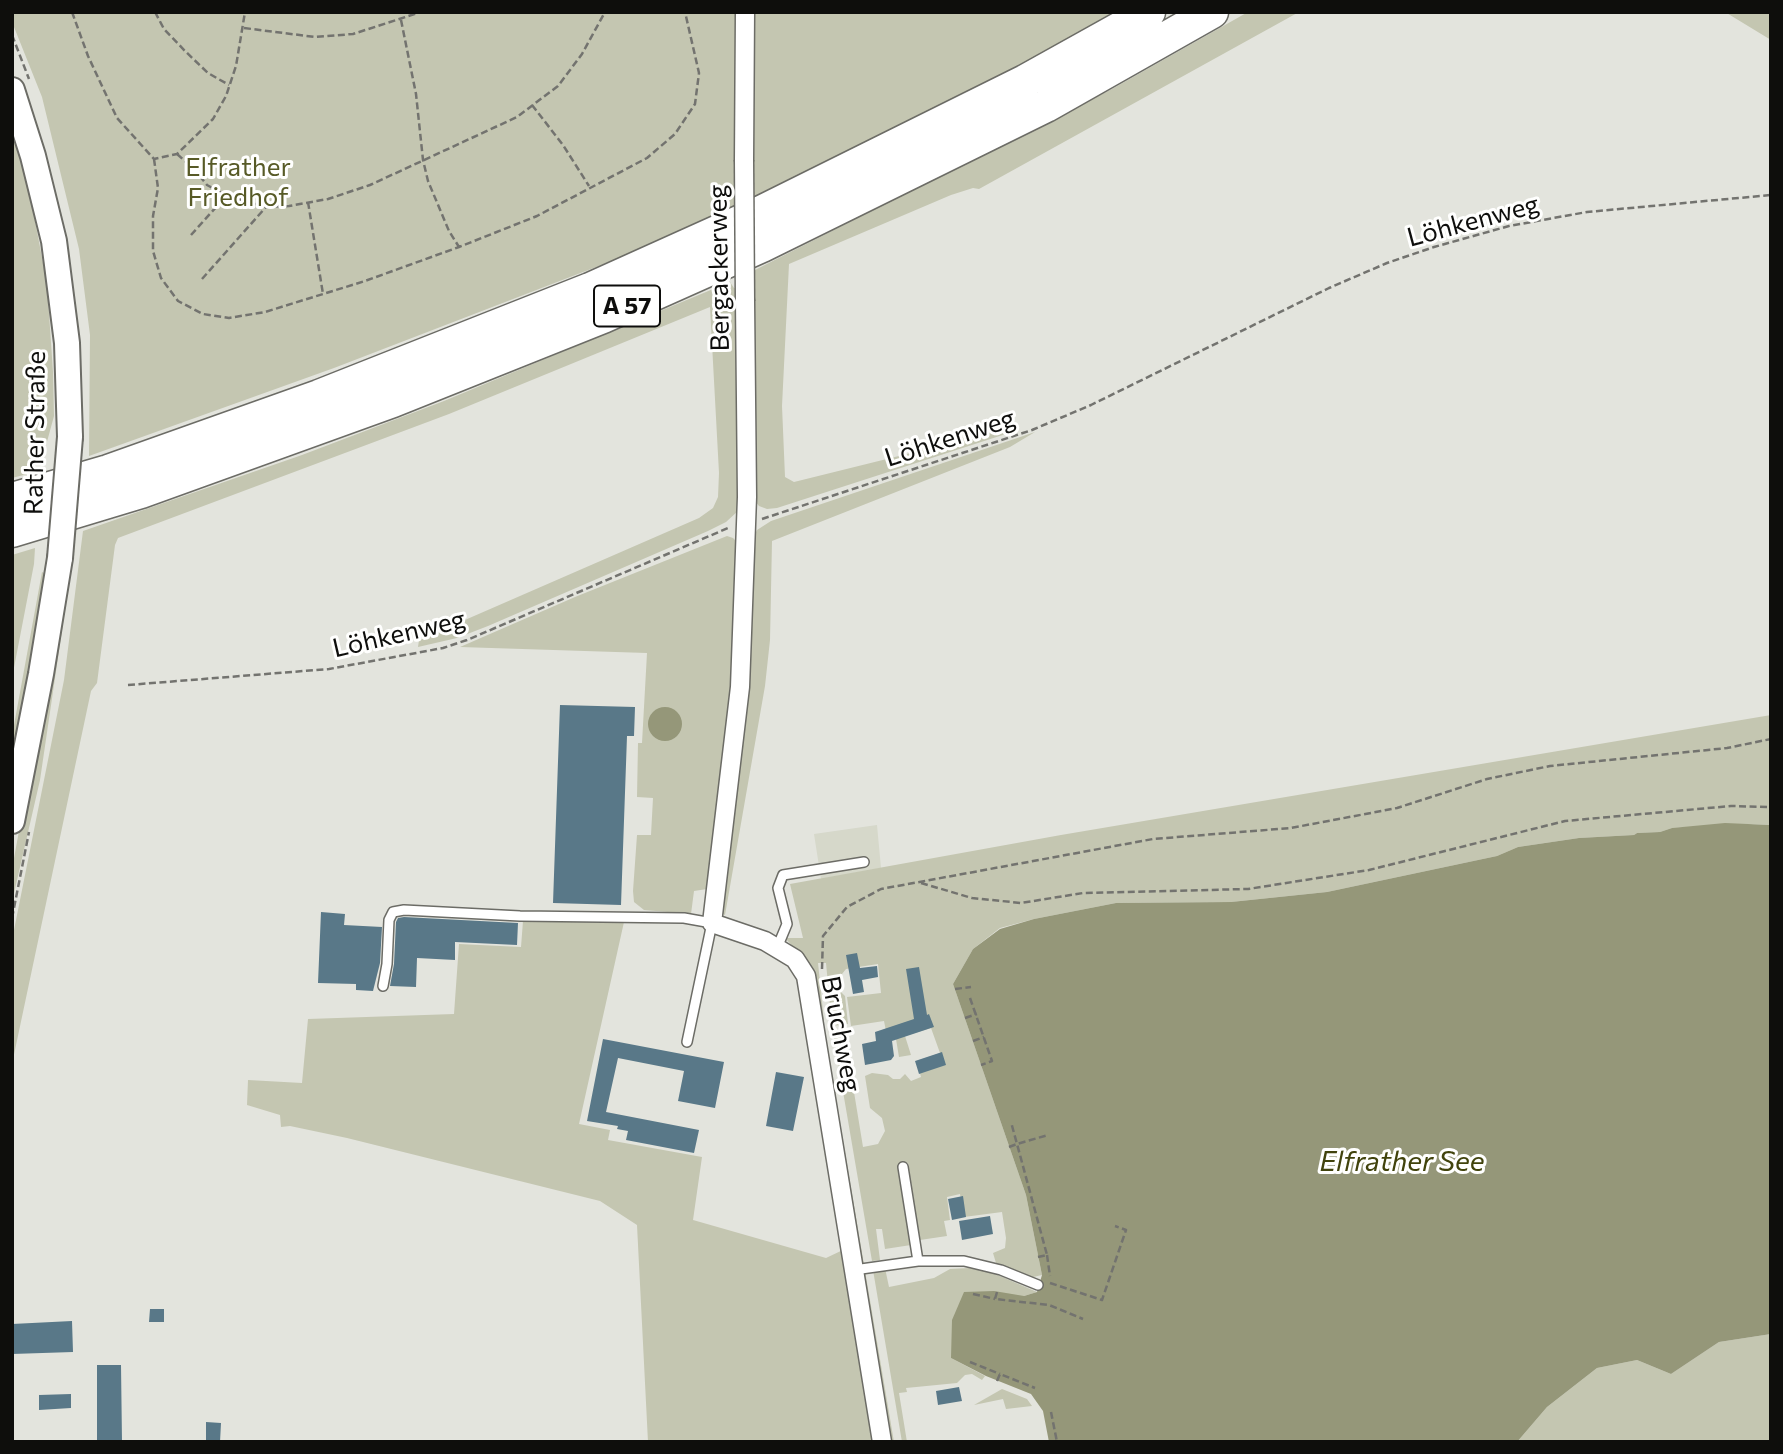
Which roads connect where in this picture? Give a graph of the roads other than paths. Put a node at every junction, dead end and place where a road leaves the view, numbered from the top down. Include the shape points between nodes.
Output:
1 (745, 12) edge
2 (1149, 12) edge
3 (1212, 12) edge
4 (12, 90) edge
5 (12, 499) edge
6 (12, 531) edge
7 (12, 821) edge
8 (864, 862) dead end
9 (712, 923) junction
10 (777, 948) junction
11 (383, 986) dead end
12 (687, 1042) dead end
13 (902, 1167) dead end
14 (918, 1261) junction
15 (854, 1270) junction
16 (1039, 1282) road end
17 (882, 1442) edge

1 - 9 street, Bergackerweg, bridge via 747,523 740,687
2 - 5 highway, A 57 via 1025,81 761,212 590,289 319,396 108,471
3 - 6 highway, A 57 via 1045,106 762,246 603,317 368,410 141,492
4 - 7 main road, Rather Straße, bridge via 56,253 67,343 70,437 60,558
8 - 10 lane via 783,875 778,888 787,924
9 - 10 street, Bruchweg
9 - 11 lane via 684,918 393,912
9 - 12 lane
10 - 15 street, Bruchweg via 795,959 806,976
13 - 14 lane
14 - 15 lane
14 - 16 lane via 964,1261
15 - 17 street, Bruchweg

